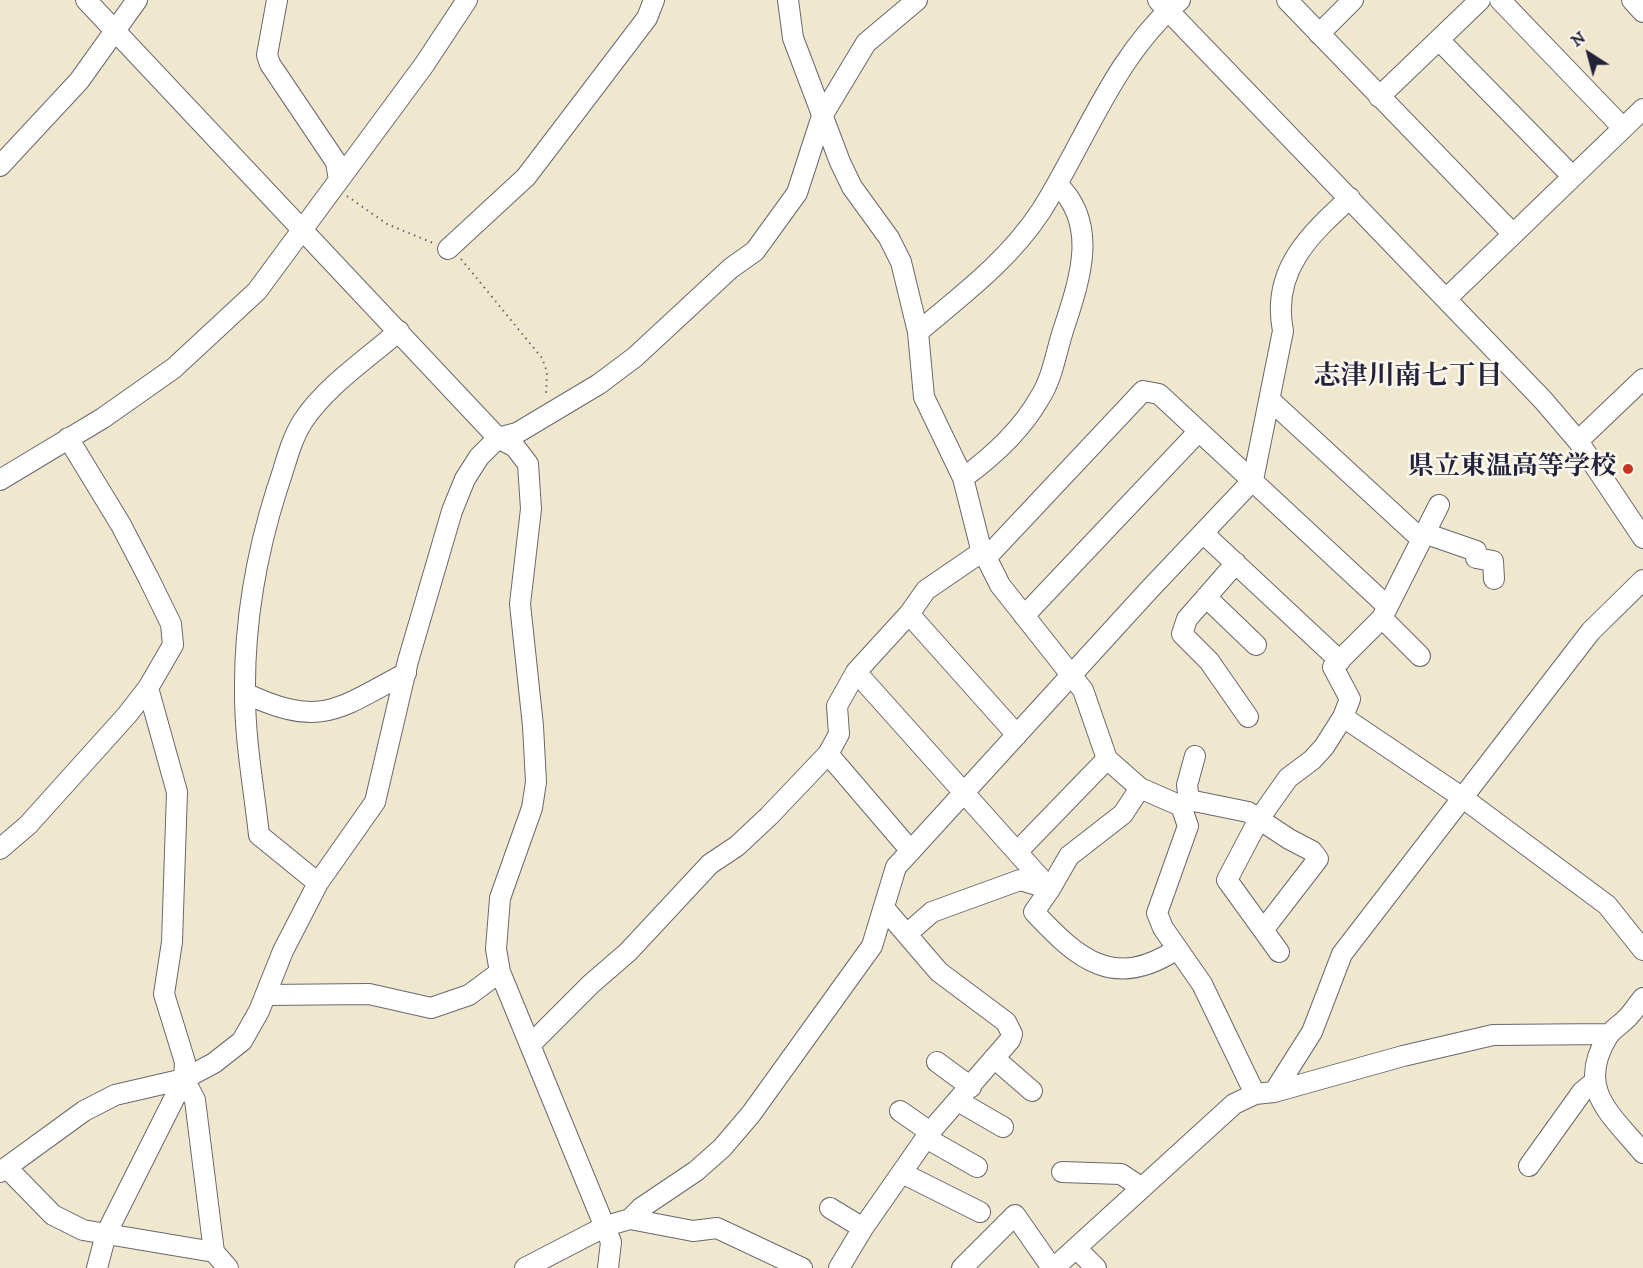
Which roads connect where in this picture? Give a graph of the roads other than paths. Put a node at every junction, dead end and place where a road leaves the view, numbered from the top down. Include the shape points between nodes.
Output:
1 (86, 0) edge
2 (137, 0) edge
3 (277, 0) edge
4 (467, 0) edge
5 (654, 0) edge
6 (788, 0) edge
7 (917, 0) edge
8 (1287, 0) edge
9 (1353, 0) edge
10 (1480, 0) edge
11 (1500, 0) edge
12 (1632, 0) edge
13 (1169, 3) edge
14 (1643, 12) edge
15 (115, 32) junction
16 (1319, 34) junction
17 (1439, 40) junction
18 (1379, 97) junction
19 (1643, 109) edge
20 (822, 116) junction
21 (1623, 128) junction
22 (0, 166) edge
23 (1572, 176) junction
24 (337, 184) junction
25 (1057, 184) junction
26 (1350, 198) junction
27 (303, 229) junction
28 (1512, 233) junction
29 (448, 249) road end
30 (1447, 298) junction
31 (399, 331) junction
32 (918, 332) junction
33 (1643, 379) edge
34 (1270, 400) junction
35 (1199, 431) junction
36 (68, 438) junction
37 (498, 438) junction
38 (1578, 441) junction
39 (963, 478) junction
40 (0, 480) edge
41 (1253, 480) junction
42 (1439, 505) dead end
43 (1203, 532) junction
44 (1423, 536) junction
45 (1643, 538) edge
46 (985, 554) junction
47 (1236, 563) junction
48 (1494, 579) dead end
49 (1643, 580) edge
50 (1206, 597) junction
51 (1384, 611) junction
52 (909, 614) junction
53 (1024, 616) junction
54 (1256, 645) dead end
55 (1420, 656) dead end
56 (1340, 660) junction
57 (856, 672) junction
58 (406, 673) junction
59 (1071, 677) junction
60 (148, 688) junction
61 (245, 693) junction
62 (1248, 717) dead end
63 (1343, 717) junction
64 (1017, 735) junction
65 (828, 754) junction
66 (1195, 756) dead end
67 (1107, 759) junction
68 (1140, 788) junction
69 (964, 793) junction
70 (1463, 798) junction
71 (1185, 803) junction
72 (1259, 819) junction
73 (0, 849) edge
74 (911, 851) junction
75 (1017, 852) junction
76 (318, 883) junction
77 (1050, 889) junction
78 (884, 908) junction
79 (1264, 929) junction
80 (908, 933) junction
81 (1177, 949) junction
82 (1643, 950) edge
83 (1279, 952) dead end
84 (500, 972) junction
85 (266, 995) junction
86 (1643, 998) edge
87 (1608, 1034) junction
88 (530, 1045) junction
89 (994, 1058) junction
90 (937, 1062) dead end
91 (184, 1079) junction
92 (1594, 1082) junction
93 (1032, 1091) dead end
94 (1264, 1093) junction
95 (965, 1094) junction
96 (900, 1111) dead end
97 (1003, 1127) dead end
98 (928, 1135) junction
99 (1643, 1153) edge
100 (1529, 1166) dead end
101 (978, 1167) dead end
102 (4, 1171) edge
103 (1062, 1172) dead end
104 (902, 1173) junction
105 (1142, 1188) junction
106 (830, 1208) dead end
107 (980, 1212) dead end
108 (630, 1220) junction
109 (606, 1226) junction
110 (863, 1228) junction
111 (106, 1234) junction
112 (1077, 1248) junction
113 (214, 1252) junction
114 (610, 1267) edge
115 (97, 1268) edge
116 (228, 1268) edge
117 (525, 1268) edge
118 (802, 1268) edge
119 (839, 1268) edge
120 (962, 1268) edge
121 (1053, 1268) edge
122 (1096, 1268) edge

1 - 15 street
2 - 15 street
3 - 24 street via 267,55 336,162
4 - 24 street
5 - 29 street via 647,18 526,177
6 - 20 street via 793,38
7 - 20 street via 866,43
8 - 16 street
9 - 16 street
10 - 17 street
11 - 21 street
12 - 14 street
13 - 25 street via 1121,67
13 - 26 street
15 - 22 street via 79,81
15 - 27 street
16 - 18 street
17 - 18 street
17 - 23 street
18 - 28 street
19 - 21 street
20 - 32 street via 852,187 902,262
20 - 37 street via 797,193 755,251 599,384 517,433
21 - 23 street
23 - 28 street
24 - 27 street
25 - 32 street via 1024,235 1005,256
25 - 39 street via 1066,192 1080,221 1084,252 1053,370 1039,400 1007,442
26 - 30 street
26 - 34 street via 1320,225 1286,274 1279,310 1283,331
27 - 31 street
27 - 36 street via 257,291 174,368
28 - 30 street
30 - 38 street
31 - 37 street
31 - 61 street via 317,403 292,444 265,526 256,568
32 - 39 street via 924,397
33 - 38 street
34 - 41 street
34 - 44 street
35 - 41 street
35 - 46 street via 1159,394 1143,391
35 - 53 street
36 - 40 street
36 - 60 street via 121,525 171,624 173,645
37 - 58 street via 479,457 460,490
37 - 84 street via 514,447 528,464 531,509 520,604 536,782 532,808 500,898 496,949
38 - 45 street
39 - 46 street
41 - 43 street
41 - 51 street
42 - 44 street
43 - 47 street
43 - 59 street
44 - 48 street via 1476,551 1476,558 1493,561
44 - 51 street
46 - 52 street via 926,590
46 - 53 street via 1000,585
47 - 50 street
47 - 56 street
49 - 70 street via 1591,631
50 - 54 street
50 - 62 street via 1188,619 1182,634 1209,661
51 - 55 street
51 - 56 street
52 - 57 street
52 - 64 street
53 - 59 street
56 - 63 street via 1334,667 1350,699
57 - 65 street via 837,706 840,734
57 - 69 street
58 - 61 street via 337,709 315,712 291,712
58 - 76 street via 375,802
59 - 64 street
59 - 67 street via 1083,690
60 - 73 street via 28,825
60 - 91 street via 177,792 172,942 164,994 185,1062
61 - 76 street via 259,835
63 - 70 street
63 - 72 street via 1312,760 1287,778
64 - 69 street
65 - 74 street
65 - 88 street via 737,846 710,864 628,952
66 - 71 street
67 - 68 street
67 - 75 street
68 - 71 street
68 - 77 street via 1123,814 1069,856
69 - 74 street
69 - 75 street
70 - 82 street via 1607,905
70 - 94 street via 1342,954 1312,1032
71 - 72 street via 1248,812
71 - 81 street via 1188,826 1157,913
72 - 79 street via 1227,880
72 - 79 street via 1312,850 1318,859
74 - 78 street via 896,867
75 - 77 street
76 - 85 street via 283,951
77 - 80 street via 1020,880 932,912
77 - 81 street via 1034,912 1082,958 1096,965 1148,965
78 - 80 street
78 - 108 street via 872,946 751,1114 714,1156
79 - 83 street
80 - 89 street via 939,972 1010,1028 1010,1040
81 - 94 street via 1202,984
84 - 85 street via 469,995 431,1008 369,994
84 - 88 street
85 - 91 street via 242,1041 214,1063
86 - 87 street via 1628,1018
87 - 92 street
87 - 94 street via 1493,1035
88 - 109 street
89 - 93 street
89 - 95 street
90 - 95 street
91 - 102 street via 116,1095 84,1111
91 - 111 street
91 - 113 street via 195,1100
92 - 99 street via 1598,1099
92 - 100 street via 1582,1092
94 - 105 street via 1234,1104
95 - 97 street
95 - 98 street
96 - 98 street
98 - 101 street
98 - 104 street
102 - 111 street via 53,1215 83,1230
103 - 105 street via 1121,1174
104 - 107 street
104 - 110 street
105 - 112 street
106 - 110 street
108 - 109 street
108 - 118 street via 693,1231 717,1228
109 - 114 street via 611,1242
109 - 117 street
110 - 119 street
111 - 113 street
111 - 115 street
112 - 121 street
112 - 122 street
113 - 116 street
120 - 121 street via 1015,1215

